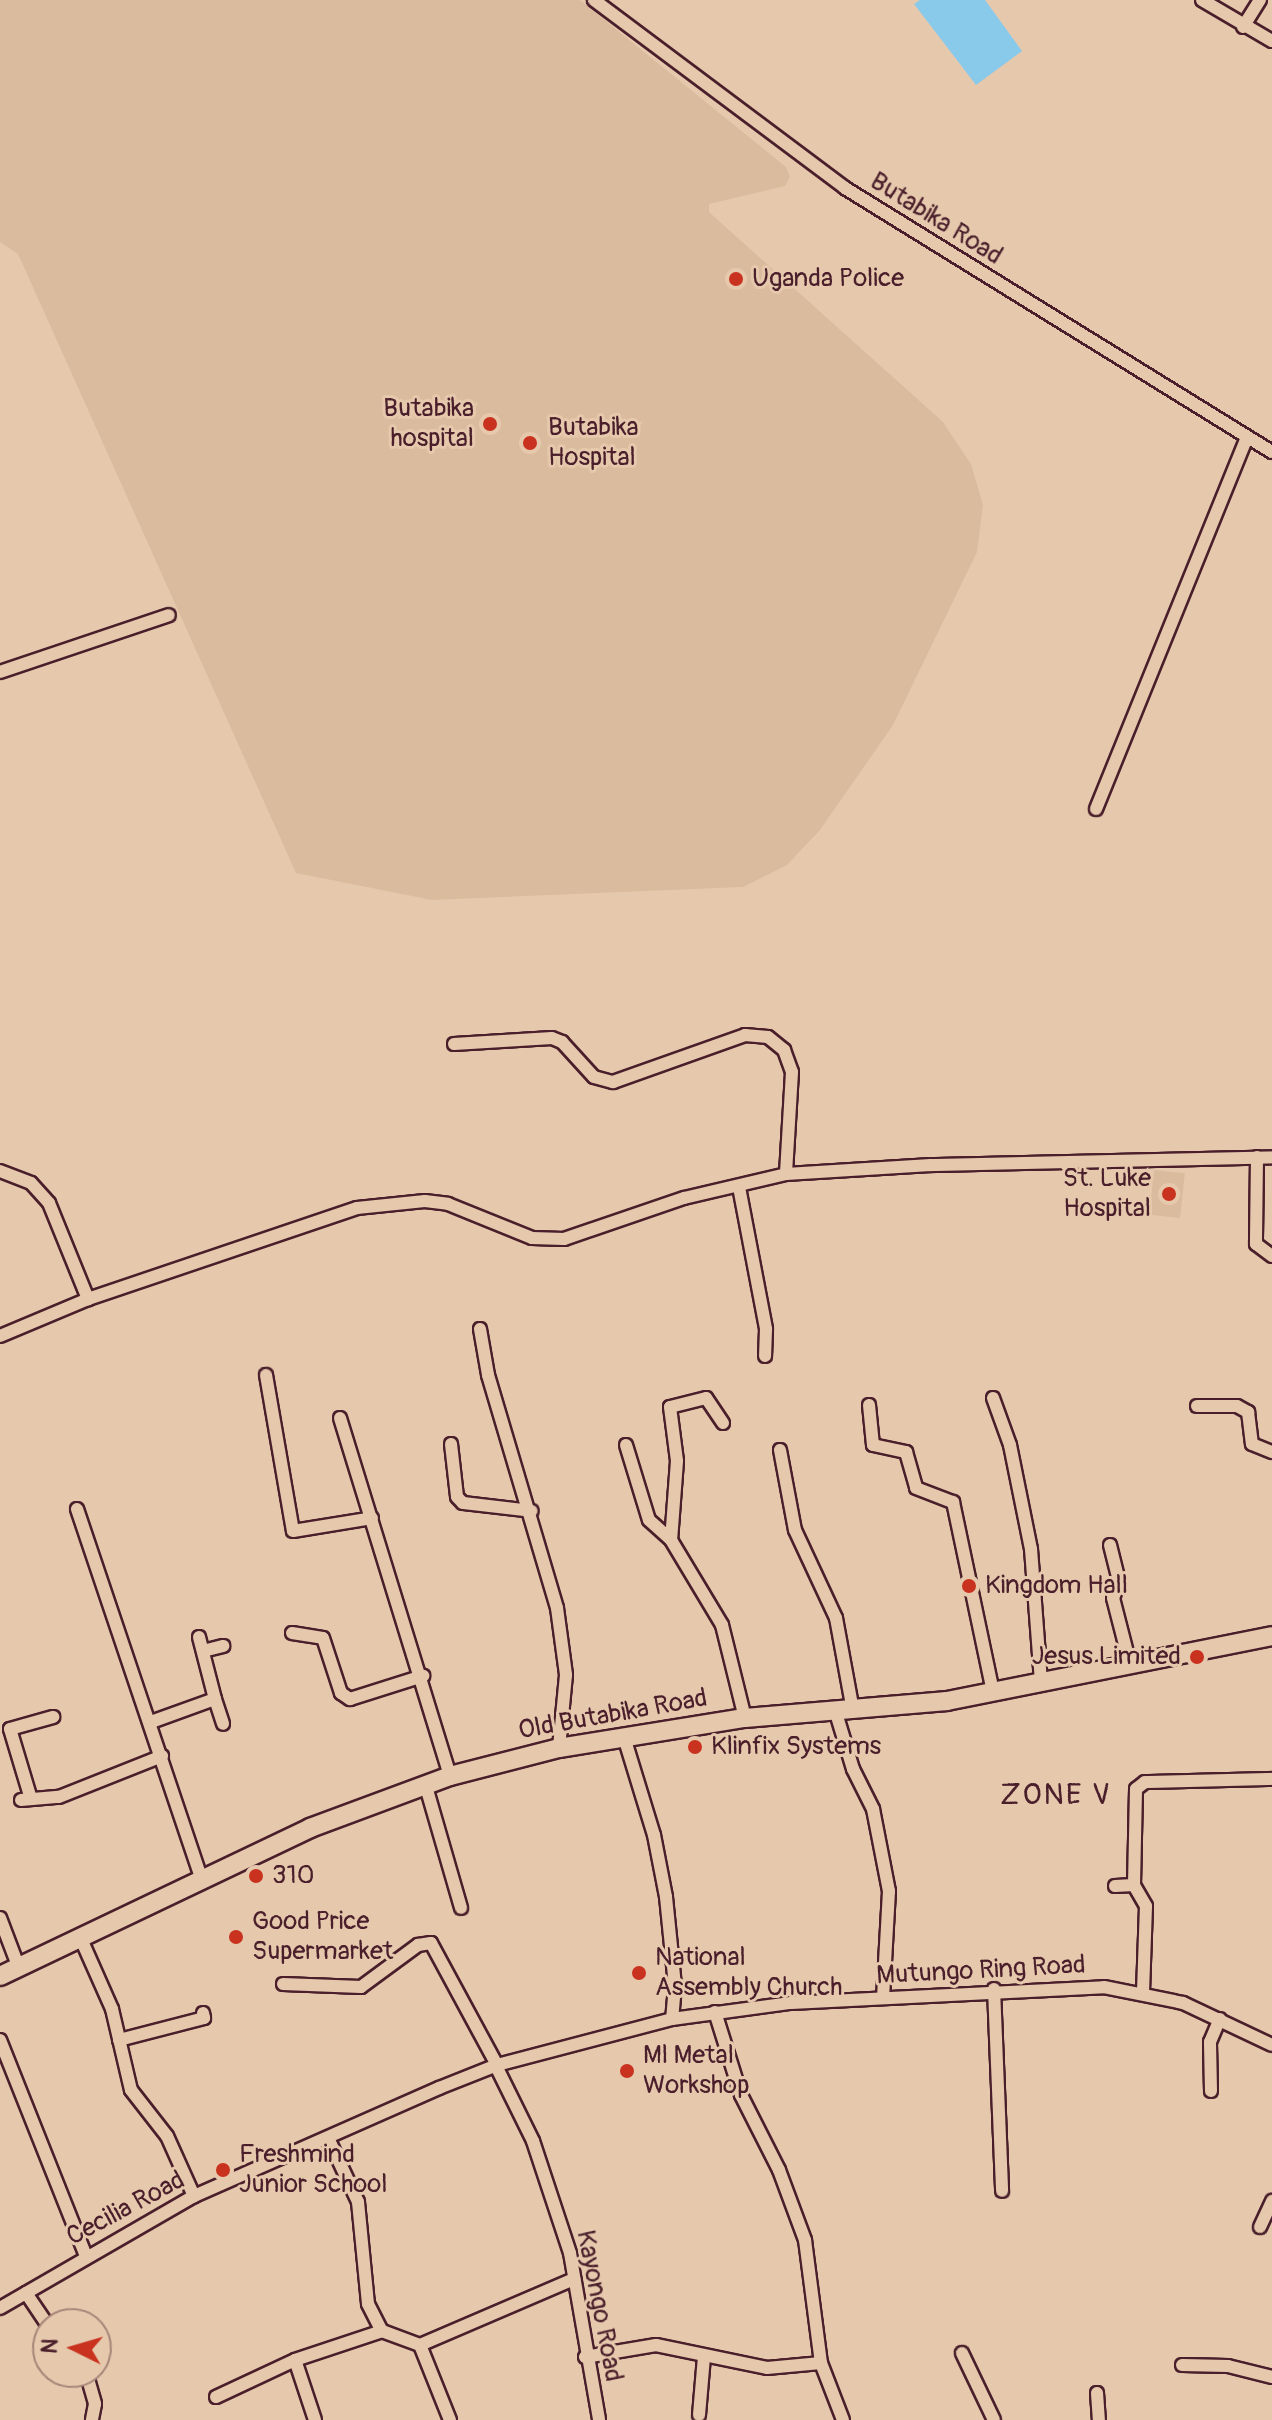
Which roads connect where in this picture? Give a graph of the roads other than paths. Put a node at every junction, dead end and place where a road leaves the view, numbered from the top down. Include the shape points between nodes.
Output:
1 (1202, 0) edge
2 (1260, 0) edge
3 (596, 1) edge
4 (1243, 27) junction
5 (1272, 41) edge
6 (1247, 437) junction
7 (1272, 452) edge
8 (169, 615) dead end
9 (0, 672) edge
10 (1096, 809) dead end
11 (454, 1044) dead end
12 (1257, 1157) junction
13 (1272, 1157) edge
14 (0, 1171) edge
15 (786, 1174) junction
16 (739, 1187) junction
17 (1272, 1256) edge
18 (88, 1299) junction
19 (480, 1329) dead end
20 (0, 1336) edge
21 (765, 1356) dead end
22 (266, 1375) dead end
23 (993, 1398) dead end
24 (869, 1405) dead end
25 (1197, 1406) dead end
26 (340, 1418) dead end
27 (723, 1423) dead end
28 (451, 1444) dead end
29 (626, 1445) dead end
30 (780, 1450) dead end
31 (1272, 1452) edge
32 (77, 1509) dead end
33 (532, 1511) junction
34 (372, 1518) junction
35 (671, 1540) junction
36 (1110, 1545) dead end
37 (292, 1633) dead end
38 (1272, 1636) edge
39 (199, 1637) dead end
40 (223, 1646) dead end
41 (203, 1651) junction
42 (1130, 1664) junction
43 (423, 1676) junction
44 (1041, 1682) junction
45 (993, 1692) junction
46 (215, 1699) junction
47 (844, 1712) junction
48 (53, 1717) dead end
49 (745, 1718) junction
50 (151, 1722) junction
51 (223, 1724) dead end
52 (624, 1737) junction
53 (559, 1748) junction
54 (162, 1756) junction
55 (450, 1776) junction
56 (1272, 1779) edge
57 (425, 1783) junction
58 (201, 1878) junction
59 (1134, 1885) junction
60 (1115, 1886) dead end
61 (461, 1908) dead end
62 (0, 1918) edge
63 (81, 1939) junction
64 (19, 1968) junction
65 (0, 1976) edge
66 (283, 1984) dead end
67 (994, 1989) junction
68 (1143, 1992) junction
69 (883, 1998) junction
70 (715, 2012) junction
71 (203, 2013) dead end
72 (672, 2019) junction
73 (1220, 2019) junction
74 (0, 2040) edge
75 (119, 2040) junction
76 (1272, 2045) edge
77 (497, 2066) junction
78 (1211, 2091) dead end
79 (329, 2140) junction
80 (1002, 2191) dead end
81 (194, 2196) junction
82 (1272, 2201) edge
83 (1260, 2227) dead end
84 (85, 2254) junction
85 (574, 2279) junction
86 (26, 2293) junction
87 (0, 2308) edge
88 (36, 2308) edge
89 (382, 2331) junction
90 (420, 2345) junction
91 (962, 2353) dead end
92 (585, 2357) junction
93 (704, 2357) junction
94 (295, 2360) junction
95 (821, 2363) junction
96 (1182, 2365) dead end
97 (1272, 2377) edge
98 (90, 2388) edge
99 (1097, 2393) dead end
100 (216, 2397) dead end
101 (699, 2415) dead end
102 (92, 2420) edge
103 (315, 2420) edge
104 (450, 2420) edge
105 (599, 2420) edge
106 (843, 2420) edge
107 (994, 2420) edge
108 (1099, 2420) edge

1 - 4 street
2 - 4 street
3 - 6 street, Butabika Road via 845,188
4 - 5 street
6 - 7 street, Butabika Road
6 - 10 street
8 - 9 street
11 - 15 street via 552,1038 594,1077 613,1082 745,1035 768,1037 784,1050 792,1072
12 - 13 street
12 - 15 street
12 - 17 street via 1256,1244
14 - 18 street via 31,1183 49,1203
15 - 16 street
16 - 18 street via 684,1198 564,1239 532,1238 448,1204 412,1201 357,1208
16 - 21 street via 766,1329
18 - 20 street
19 - 33 street via 488,1375
22 - 34 street via 293,1531
23 - 44 street via 1010,1445 1031,1549
24 - 45 street via 873,1445 906,1452 916,1488 953,1502
25 - 31 street via 1237,1406 1248,1412 1252,1444
26 - 34 street
27 - 35 street via 706,1398 670,1407 677,1461
28 - 33 street via 457,1497 463,1503
29 - 35 street via 649,1520
30 - 47 street via 795,1530 836,1618
32 - 50 street
33 - 53 street via 565,1653
34 - 43 street
35 - 49 street via 722,1625
36 - 42 street via 1119,1581 1113,1598
37 - 43 street via 323,1638 341,1693 350,1699
38 - 42 main road, Old Butabika Road
39 - 41 street
40 - 41 street
41 - 46 street
42 - 44 main road, Old Butabika Road
43 - 55 street
44 - 45 main road, Old Butabika Road
45 - 47 main road, Old Butabika Road
46 - 50 street
46 - 51 street
47 - 49 main road, Old Butabika Road
47 - 69 street via 853,1769 873,1809 889,1891
48 - 54 street via 10,1729 26,1800 59,1797
49 - 52 main road, Old Butabika Road
50 - 54 street
52 - 53 main road, Old Butabika Road
52 - 72 street via 654,1835 666,1897 675,1986
53 - 55 main road, Old Butabika Road
54 - 58 street
55 - 57 main road, Old Butabika Road
56 - 59 street via 1145,1782 1134,1799
57 - 58 main road, Old Butabika Road
57 - 61 street
58 - 63 main road, Old Butabika Road
59 - 60 street
59 - 68 street via 1146,1906
62 - 64 street
63 - 64 main road, Old Butabika Road
63 - 75 street via 97,1966
64 - 65 main road, Old Butabika Road
66 - 77 street, Kayongo Road via 361,1987 418,1945 431,1943
67 - 68 street, Mutungo Ring Road
67 - 69 street, Mutungo Ring Road
67 - 80 street
68 - 73 street, Mutungo Ring Road
69 - 70 street, Mutungo Ring Road
70 - 72 street, Mutungo Ring Road
70 - 95 street via 741,2095 789,2193 805,2240
71 - 75 street via 204,2018
72 - 77 street, Mutungo Ring Road
73 - 76 street, Mutungo Ring Road
73 - 78 street via 1210,2042
74 - 84 street
75 - 81 street via 131,2090 167,2136
77 - 79 street, Cecilia Road
77 - 85 street, Kayongo Road via 544,2169
79 - 81 street, Cecilia Road
79 - 89 street via 358,2202 368,2304
81 - 84 street, Cecilia Road
82 - 83 street
84 - 86 street, Cecilia Road
85 - 90 street
85 - 92 street, Kayongo Road
86 - 87 street, Cecilia Road
86 - 88 street
89 - 90 street
89 - 94 street
90 - 104 street
91 - 107 street
92 - 93 street via 656,2345
92 - 105 street, Kayongo Road
93 - 95 street via 767,2368
93 - 101 street
94 - 100 street
94 - 103 street
95 - 106 street
96 - 97 street via 1228,2366
98 - 102 street
99 - 108 street

